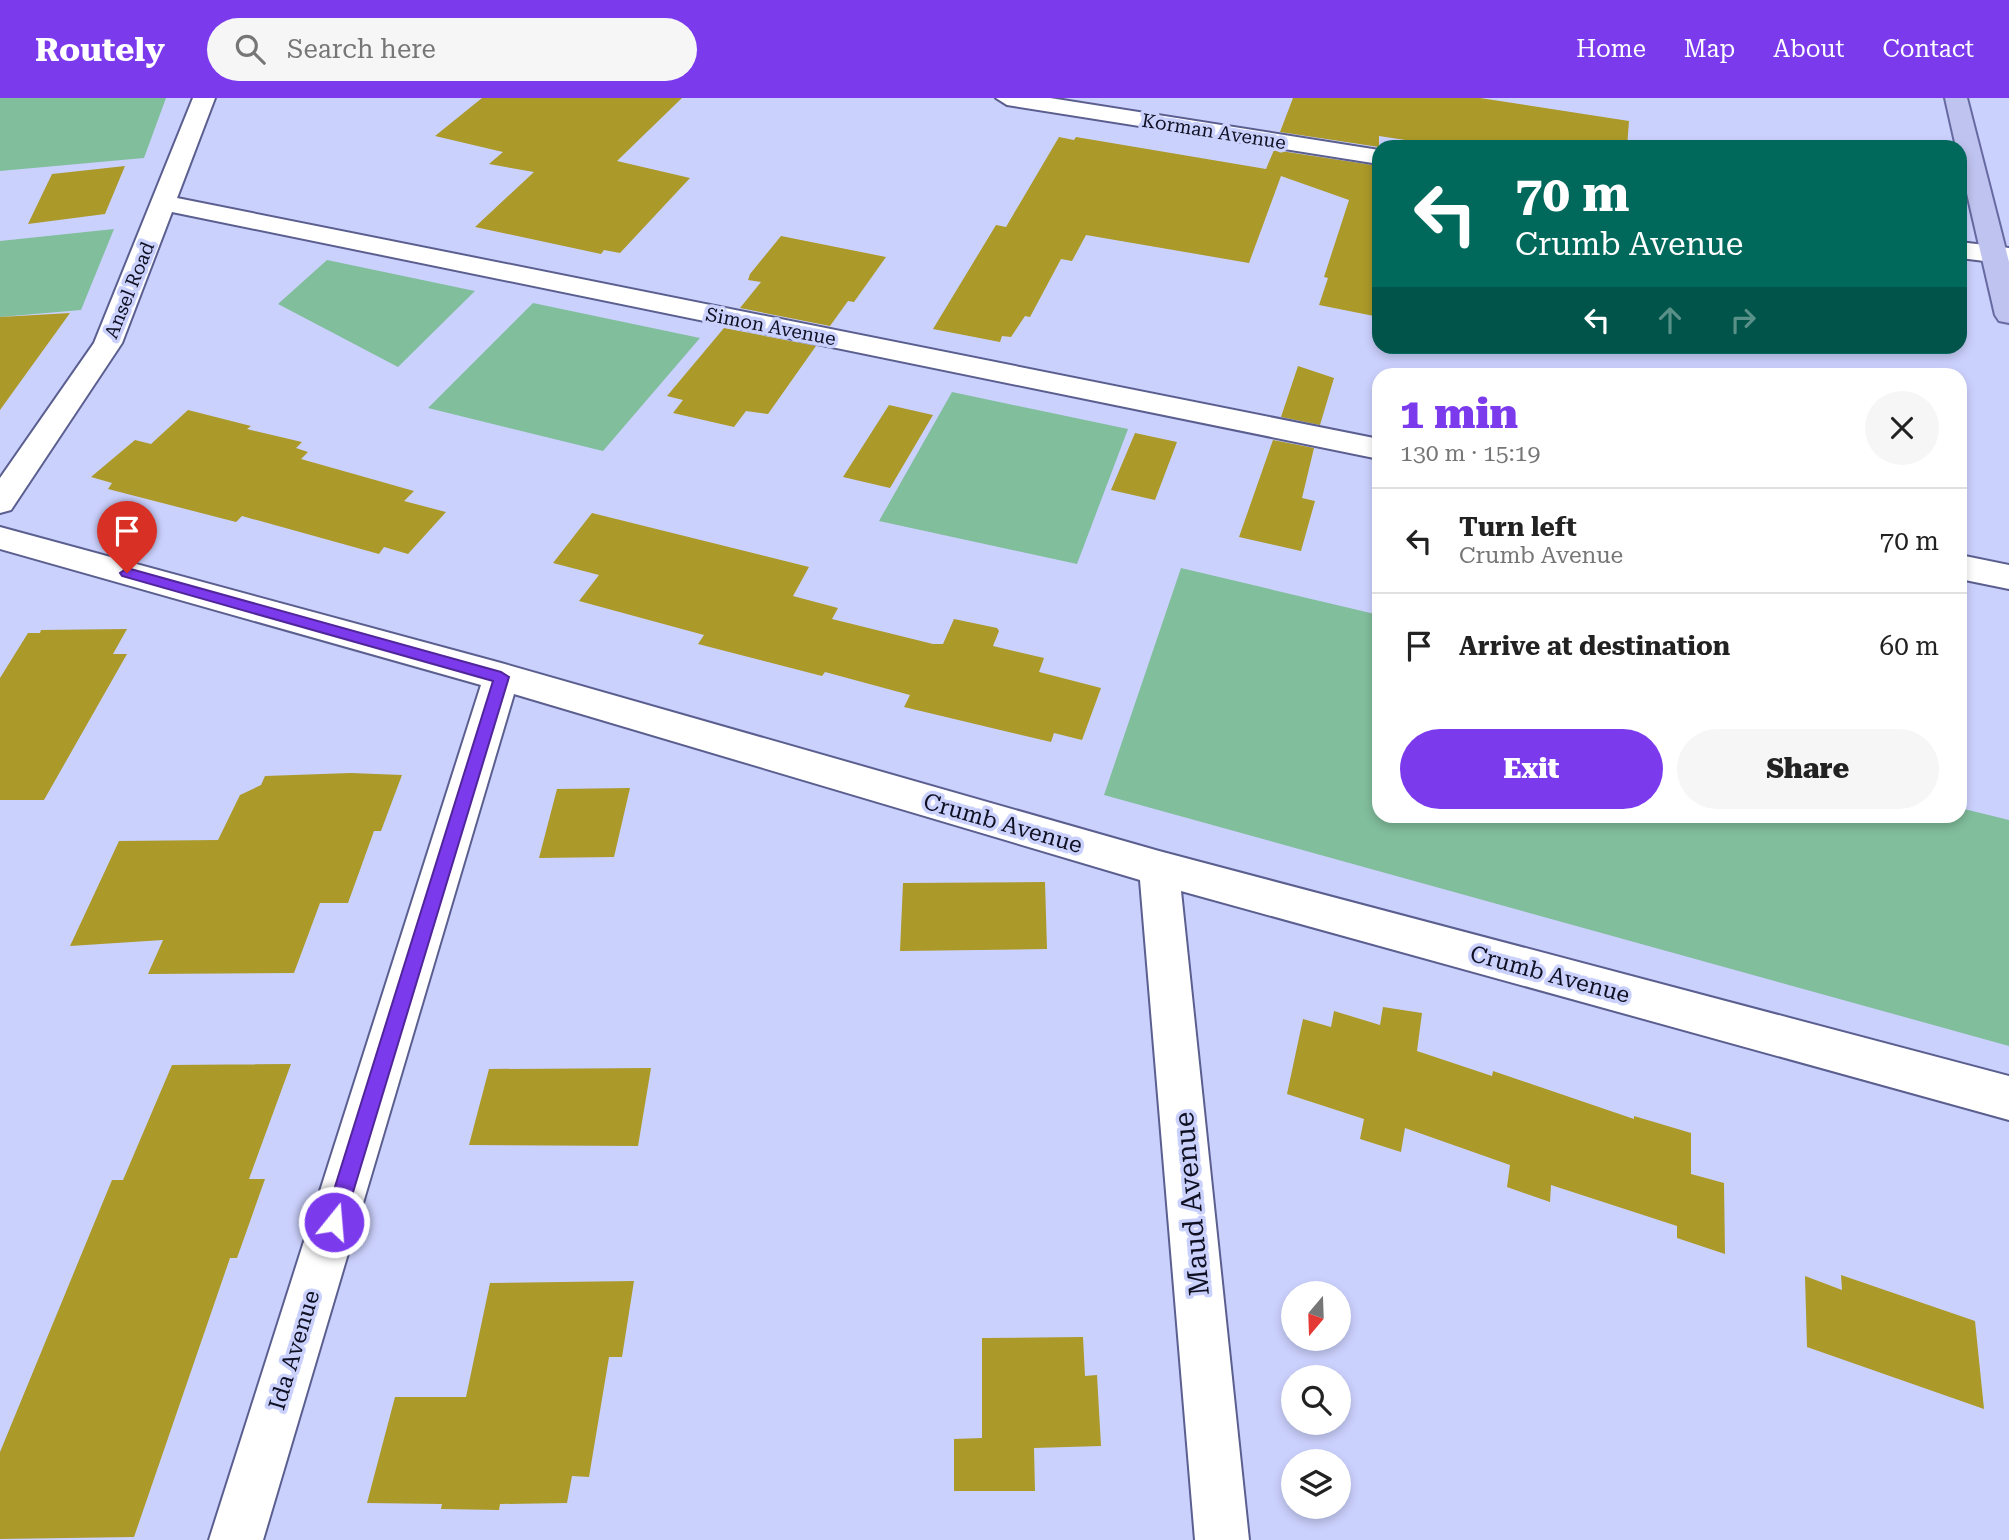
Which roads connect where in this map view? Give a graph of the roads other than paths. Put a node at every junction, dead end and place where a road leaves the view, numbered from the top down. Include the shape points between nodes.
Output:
1 (204, 98) edge
2 (1007, 98) edge
3 (1956, 98) edge
4 (1372, 156) edge
5 (163, 203) junction
6 (1967, 251) edge
7 (2002, 256) edge
8 (2009, 315) edge
9 (1372, 448) edge
10 (0, 502) edge
11 (0, 538) edge
12 (1967, 568) edge
13 (2009, 576) edge
14 (501, 677) junction
15 (1160, 868) junction
16 (2009, 1098) edge
17 (236, 1540) edge
18 (1222, 1540) edge

1 - 5 street, Ansel Road
2 - 4 street, Korman Avenue
3 - 7 main road
5 - 9 street, Simon Avenue
5 - 10 street, Ansel Road via 108,343
6 - 7 street
7 - 8 main road
11 - 14 street, Crumb Avenue
12 - 13 street
14 - 15 street, Crumb Avenue
14 - 17 street, Ida Avenue
15 - 16 street, Crumb Avenue
15 - 18 street, Maud Avenue

